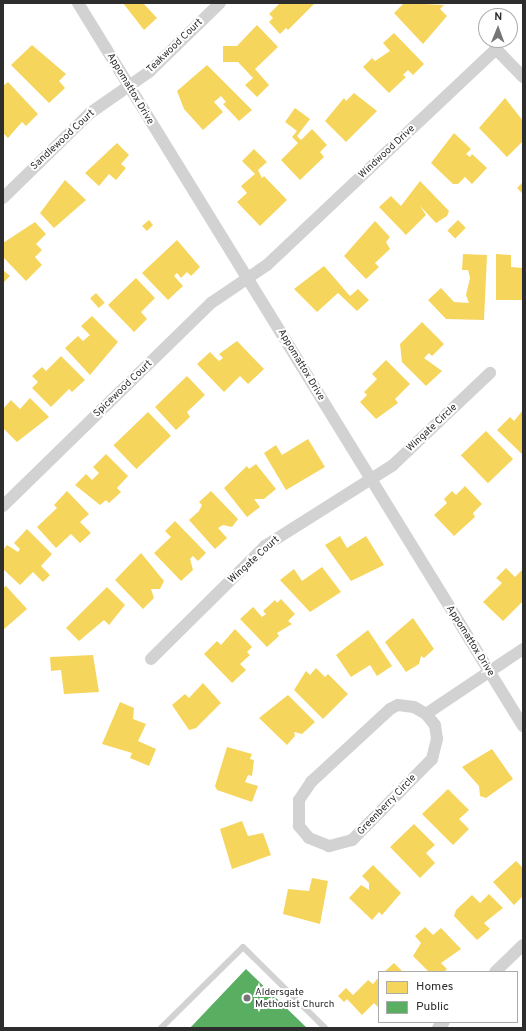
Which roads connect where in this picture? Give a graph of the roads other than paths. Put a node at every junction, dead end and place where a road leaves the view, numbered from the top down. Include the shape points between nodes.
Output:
1 (78, 3) edge
2 (220, 3) edge
3 (523, 76) edge
4 (126, 86) junction
5 (3, 198) edge
6 (248, 279) junction
7 (490, 373) dead end
8 (371, 481) junction
9 (3, 506) edge
10 (523, 649) edge
11 (151, 659) dead end
12 (490, 673) junction
13 (426, 714) junction
14 (523, 726) edge
15 (523, 944) edge
16 (496, 971) edge
17 (161, 1028) edge
18 (325, 1028) edge

1 - 4 street, Appomattox Drive
2 - 4 street, Teakwood Court via 149,72
3 - 6 street, Windwood Drive via 496,49 267,266
4 - 5 street, Sandlewood Court via 90,113
4 - 6 street, Appomattox Drive
6 - 8 street, Appomattox Drive
6 - 9 street, Spicewood Court via 211,303
7 - 8 street, Wingate Circle
8 - 11 street, Wingate Court via 265,546
8 - 12 street, Appomattox Drive
10 - 12 street
12 - 13 street
12 - 14 street, Appomattox Drive
13 - 13 street, Greenberry Circle via 414,707 398,705 390,709 311,782 299,800 297,813 299,826 309,838 329,846 352,840 432,759 437,739 435,725
15 - 16 street
17 - 18 lane via 244,948

